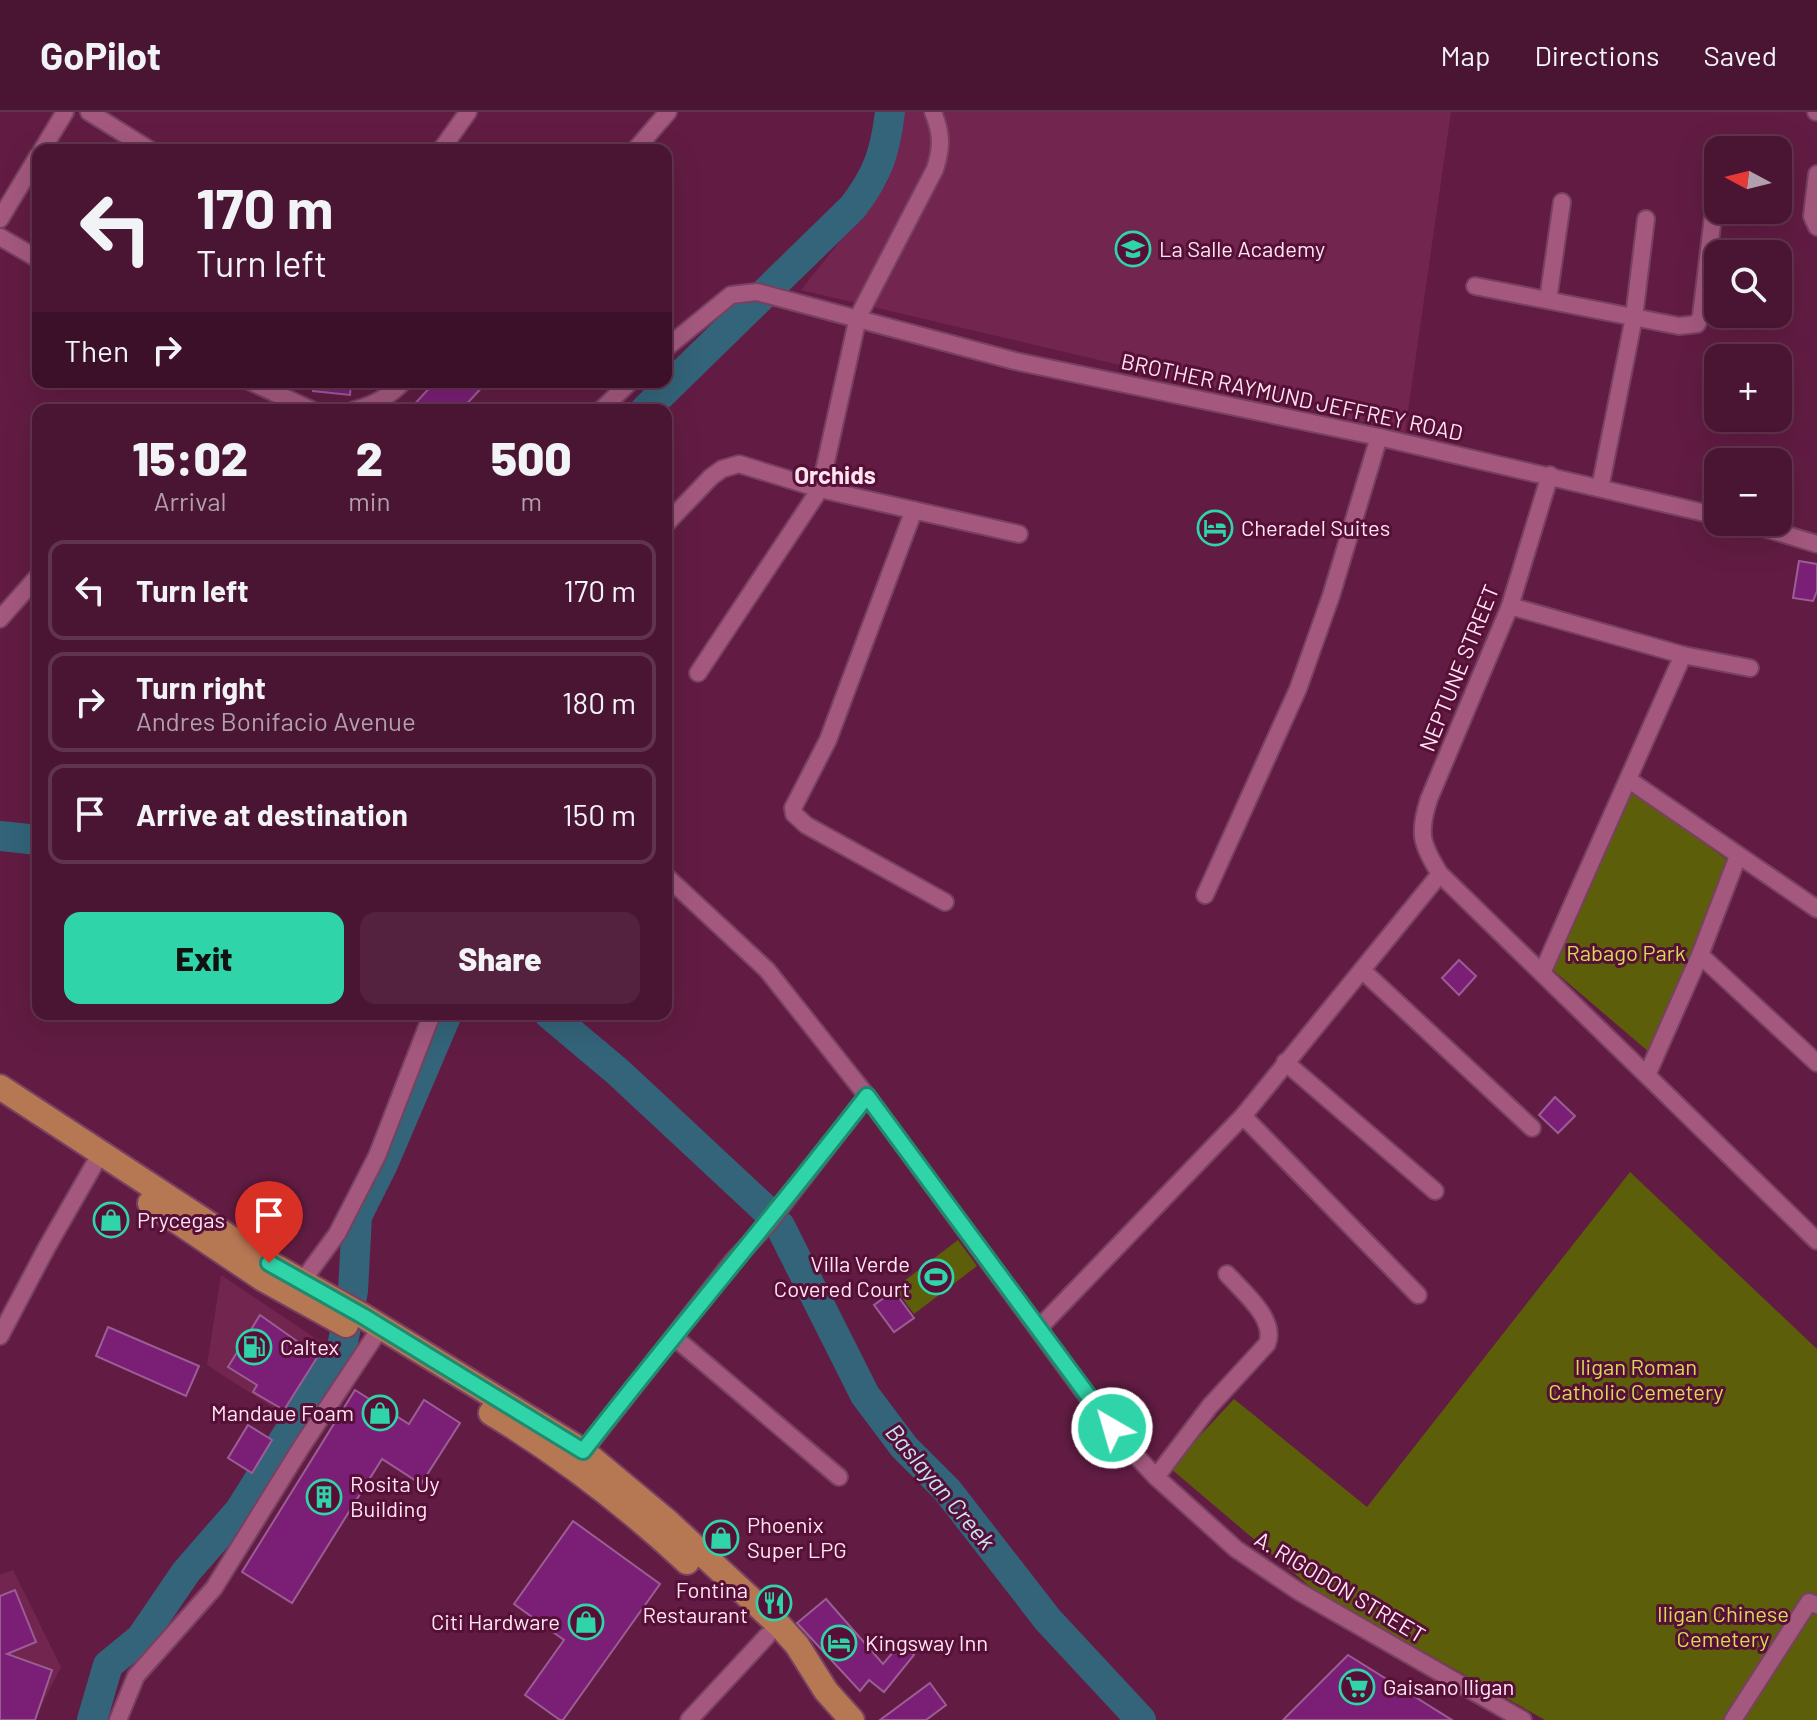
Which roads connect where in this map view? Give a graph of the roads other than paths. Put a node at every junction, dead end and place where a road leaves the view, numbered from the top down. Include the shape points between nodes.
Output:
1 (65, 112) edge
2 (89, 112) edge
3 (468, 112) edge
4 (668, 112) edge
5 (933, 112) edge
6 (46, 144) edge
7 (140, 144) edge
8 (445, 144) edge
9 (640, 144) edge
10 (32, 166) edge
11 (1817, 174) edge
12 (1562, 202) dead end
13 (0, 219) edge
14 (1646, 219) dead end
15 (1712, 224) edge
16 (1817, 227) edge
17 (0, 237) edge
18 (32, 256) edge
19 (1475, 286) dead end
20 (1548, 300) junction
21 (858, 317) junction
22 (1634, 317) junction
23 (672, 343) edge
24 (264, 388) edge
25 (398, 388) edge
26 (624, 388) edge
27 (299, 404) edge
28 (374, 404) edge
29 (607, 404) edge
30 (1379, 437) junction
31 (1550, 475) junction
32 (1600, 488) junction
33 (820, 489) junction
34 (914, 510) junction
35 (1704, 513) edge
36 (672, 518) edge
37 (1019, 534) dead end
38 (1790, 536) edge
39 (1817, 544) edge
40 (32, 583) edge
41 (1510, 606) junction
42 (0, 619) edge
43 (1683, 655) junction
44 (1750, 668) dead end
45 (698, 673) dead end
46 (1629, 780) junction
47 (1738, 856) junction
48 (1440, 874) junction
49 (672, 882) edge
50 (1205, 895) dead end
51 (945, 902) dead end
52 (1817, 909) edge
53 (1700, 955) junction
54 (1362, 970) junction
55 (1542, 973) junction
56 (430, 1020) edge
57 (1285, 1062) junction
58 (1817, 1063) edge
59 (1647, 1075) junction
60 (0, 1087) edge
61 (867, 1096) junction
62 (0, 1106) edge
63 (1243, 1116) junction
64 (1532, 1128) dead end
65 (94, 1165) junction
66 (1435, 1191) dead end
67 (1817, 1241) edge
68 (1227, 1274) dead end
69 (298, 1288) junction
70 (1418, 1295) dead end
71 (369, 1329) junction
72 (1038, 1329) junction
73 (0, 1336) edge
74 (674, 1337) junction
75 (578, 1458) junction
76 (839, 1477) dead end
77 (1156, 1477) junction
78 (1817, 1605) edge
79 (773, 1631) junction
80 (118, 1720) edge
81 (689, 1720) edge
82 (852, 1720) edge
83 (1523, 1720) edge
84 (1733, 1720) edge

1 - 6 street
2 - 7 street
3 - 8 street
4 - 9 street
5 - 21 street via 941,131 935,169
10 - 13 street
11 - 16 street via 1812,216
12 - 20 street
14 - 22 street
15 - 22 street via 1697,324
17 - 18 street
19 - 20 street
20 - 22 street
21 - 23 street, BROTHER RAYMUND JEFFREY ROAD via 757,292 731,295
21 - 30 street, BROTHER RAYMUND JEFFREY ROAD via 1015,361
21 - 33 street
22 - 32 street
24 - 27 street
25 - 28 street
26 - 29 street
30 - 31 street, BROTHER RAYMUND JEFFREY ROAD
30 - 50 street via 1298,689
31 - 32 street, BROTHER RAYMUND JEFFREY ROAD
31 - 41 street, NEPTUNE STREET
32 - 35 street, BROTHER RAYMUND JEFFREY ROAD
33 - 34 street
33 - 36 street via 739,464 711,477
33 - 45 street
34 - 37 street
34 - 51 street via 828,740 793,808 806,825
38 - 39 street
40 - 42 street
41 - 43 street
41 - 48 street, NEPTUNE STREET via 1422,820 1422,838
43 - 44 street
43 - 46 street
46 - 47 street
46 - 55 street
47 - 52 street
47 - 53 street
48 - 54 street
48 - 55 street, NEPTUNE STREET
49 - 61 street, A. RIGODON STREET via 767,970
53 - 58 street
53 - 59 street
54 - 57 street
54 - 64 street
55 - 59 street, NEPTUNE STREET
56 - 69 street via 377,1156 337,1234
57 - 63 street
57 - 66 street
59 - 67 street, NEPTUNE STREET
60 - 69 highway via 269,1263
61 - 72 street, A. RIGODON STREET
61 - 74 street
62 - 65 highway
63 - 70 street
63 - 72 street
65 - 69 highway via 237,1262
65 - 73 street
68 - 77 street via 1265,1319 1270,1336
69 - 71 highway
71 - 75 highway
71 - 80 street via 214,1588 136,1676
72 - 77 street, A. RIGODON STREET
74 - 75 street
74 - 76 street
75 - 79 highway via 634,1514
77 - 83 street, A. RIGODON STREET via 1236,1549 1298,1591
78 - 84 street via 1809,1602
79 - 81 street
79 - 82 highway via 797,1645

